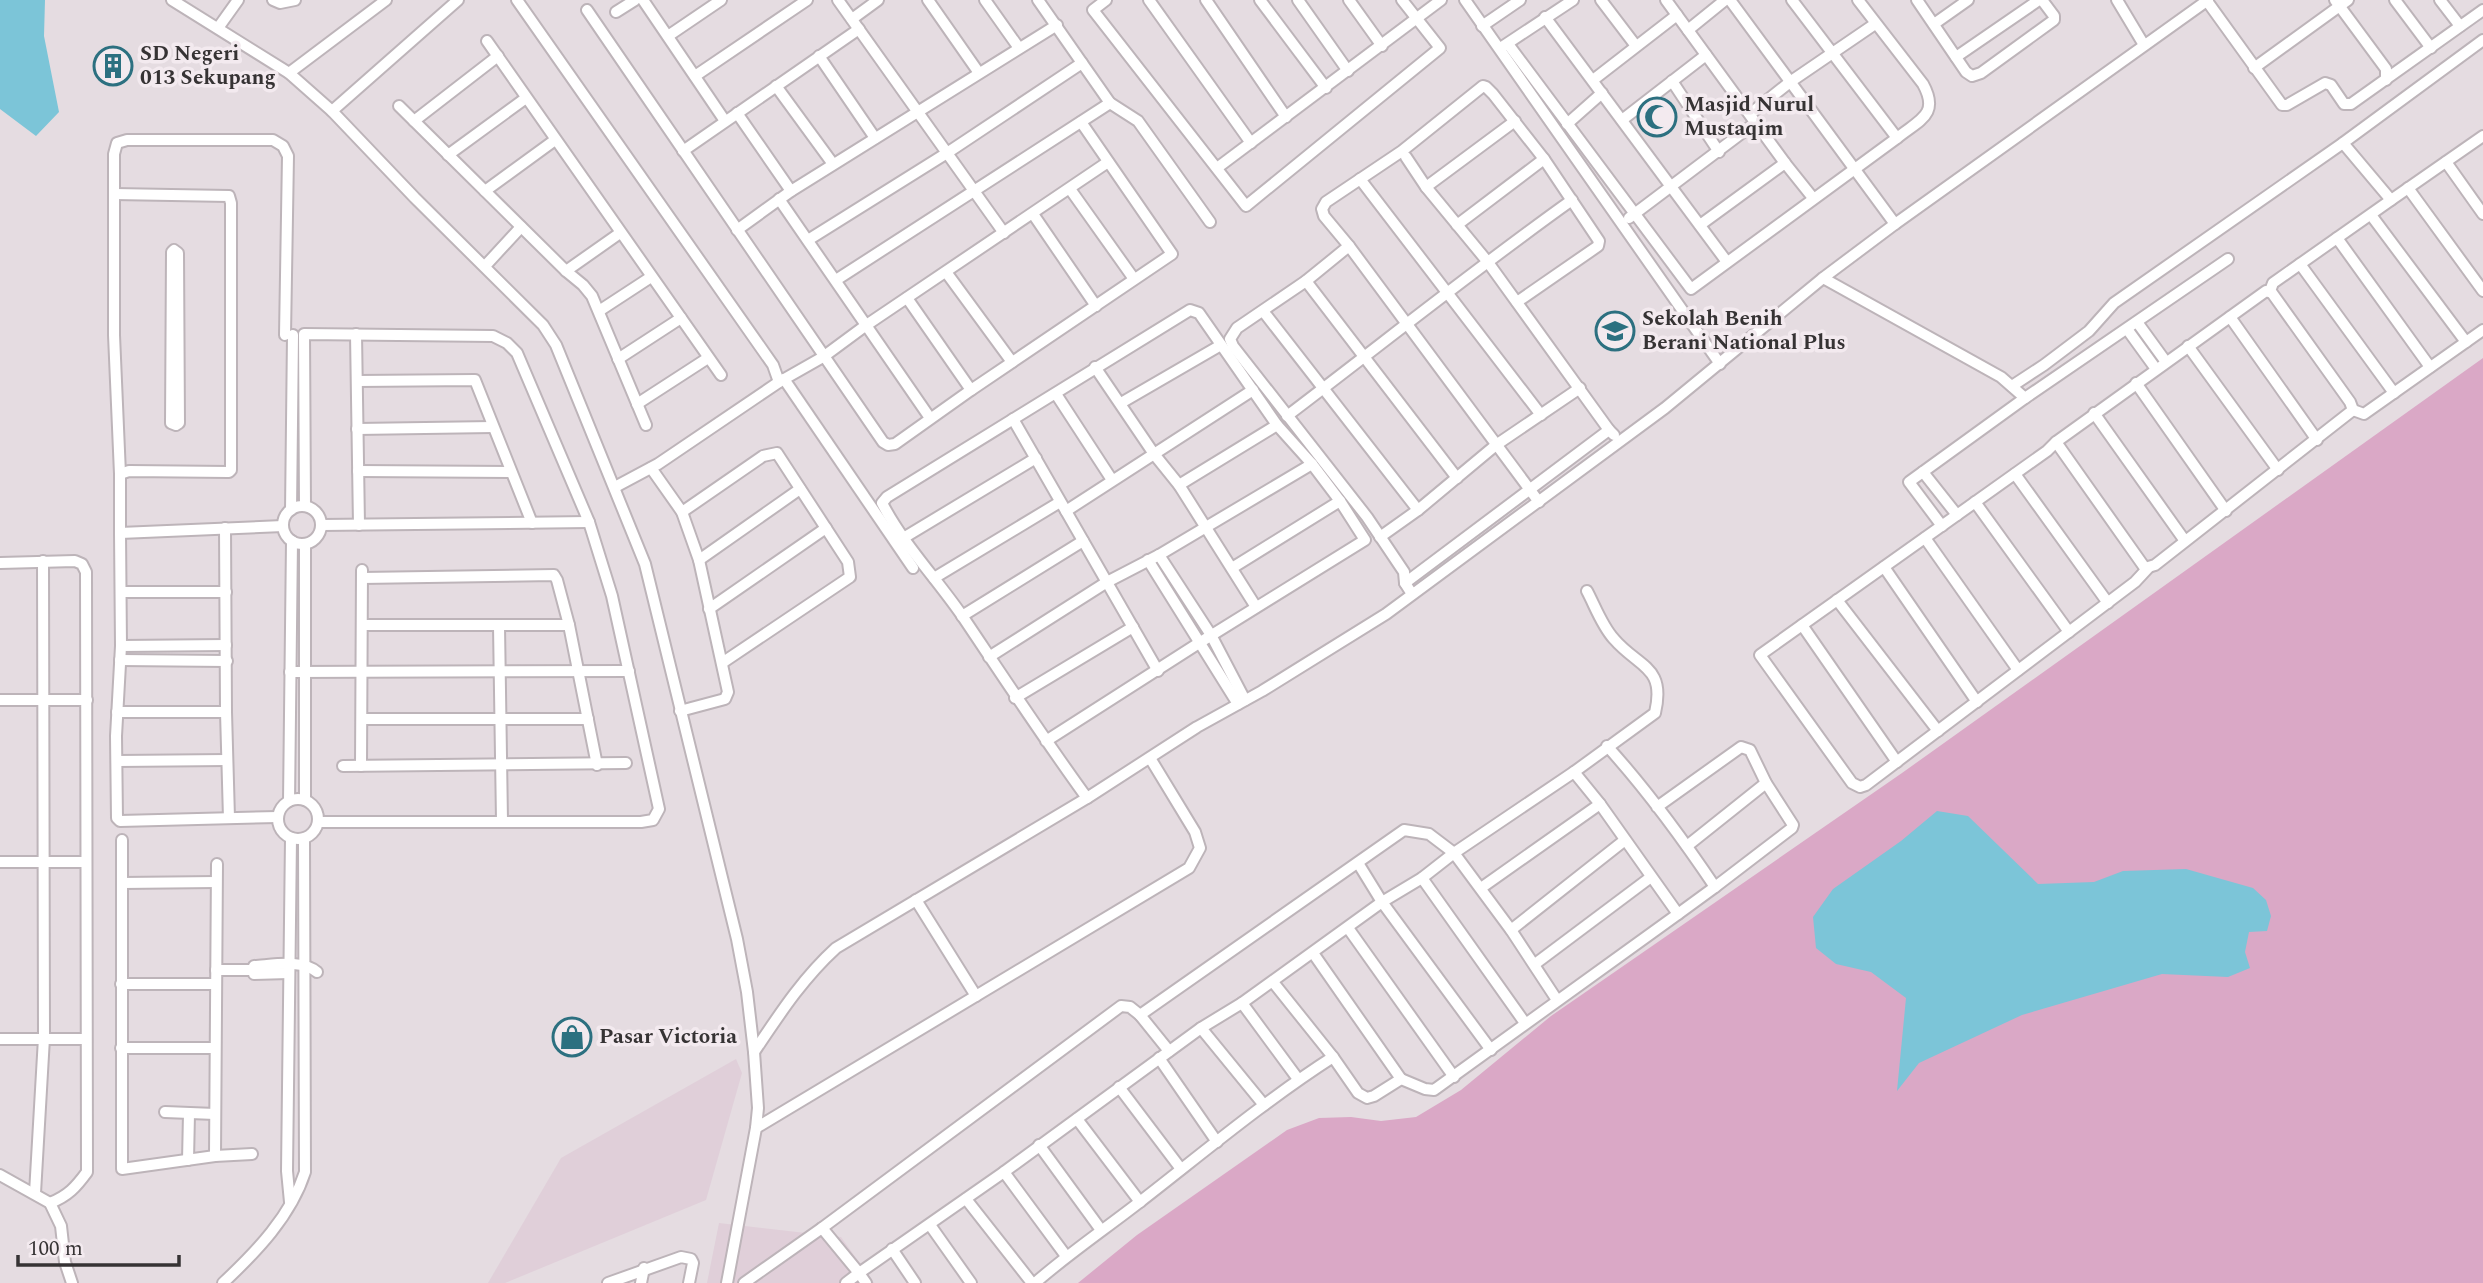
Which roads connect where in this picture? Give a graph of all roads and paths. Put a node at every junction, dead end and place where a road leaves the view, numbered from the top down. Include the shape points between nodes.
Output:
1 (172, 0) edge
2 (238, 0) edge
3 (273, 0) edge
4 (295, 0) edge
5 (386, 0) edge
6 (458, 0) edge
7 (517, 0) edge
8 (635, 0) edge
9 (643, 0) edge
10 (721, 0) edge
11 (807, 0) edge
12 (838, 0) edge
13 (878, 0) edge
14 (928, 0) edge
15 (985, 0) edge
16 (1038, 0) edge
17 (1106, 0) edge
18 (1149, 0) edge
19 (1206, 0) edge
20 (1260, 0) edge
21 (1298, 0) edge
22 (1349, 0) edge
23 (1402, 0) edge
24 (1441, 0) edge
25 (1465, 0) edge
26 (1520, 0) edge
27 (1573, 0) edge
28 (1601, 0) edge
29 (1666, 0) edge
30 (1728, 0) edge
31 (1792, 0) edge
32 (1858, 0) edge
33 (1917, 0) edge
34 (1968, 0) edge
35 (2041, 0) edge
36 (2117, 0) edge
37 (2395, 0) edge
38 (2440, 0) edge
39 (2207, 1) edge
40 (2341, 2) edge
41 (587, 10) dead end
42 (2483, 10) edge
43 (616, 12) dead end
44 (1677, 15) junction
45 (1545, 17) junction
46 (1415, 18) junction
47 (852, 19) junction
48 (1875, 24) junction
49 (1934, 24) junction
50 (1057, 25) junction
51 (1482, 26) junction
52 (2460, 26) junction
53 (218, 28) junction
54 (859, 29) junction
55 (1688, 30) junction
56 (668, 36) junction
57 (2483, 40) edge
58 (487, 41) dead end
59 (2144, 45) junction
60 (1382, 46) junction
61 (1503, 47) junction
62 (1636, 47) junction
63 (1019, 48) junction
64 (2431, 48) junction
65 (1834, 53) junction
66 (1706, 55) junction
67 (498, 56) junction
68 (819, 56) junction
69 (1956, 57) junction
70 (1083, 63) junction
71 (2254, 68) junction
72 (1348, 71) junction
73 (289, 73) junction
74 (979, 73) junction
75 (695, 76) junction
76 (1593, 80) junction
77 (2386, 80) junction
78 (1672, 81) junction
79 (1790, 82) junction
80 (776, 86) junction
81 (1325, 89) junction
82 (1602, 93) junction
83 (526, 98) junction
84 (1110, 103) junction
85 (399, 106) dead end
86 (332, 111) junction
87 (918, 111) junction
88 (737, 113) junction
89 (1286, 117) junction
90 (1752, 119) junction
91 (1622, 120) junction
92 (414, 121) junction
93 (725, 121) junction
94 (1515, 121) junction
95 (1081, 122) junction
96 (1567, 124) junction
97 (875, 138) junction
98 (1897, 138) junction
99 (555, 140) junction
100 (2481, 140) edge
101 (1251, 143) junction
102 (2343, 144) junction
103 (683, 151) junction
104 (1719, 152) junction
105 (947, 153) junction
106 (448, 155) junction
107 (1406, 157) dead end
108 (1545, 159) junction
109 (1108, 162) junction
110 (2446, 162) junction
111 (1785, 163) junction
112 (833, 164) junction
113 (1217, 167) junction
114 (1854, 169) junction
115 (1360, 179) junction
116 (1672, 186) junction
117 (1426, 187) junction
118 (2408, 188) junction
119 (1070, 189) junction
120 (485, 191) junction
121 (791, 191) junction
122 (974, 191) junction
123 (114, 194) junction
124 (1813, 198) junction
125 (779, 200) junction
126 (1572, 200) junction
127 (2391, 200) junction
128 (1033, 214) junction
129 (1633, 214) junction
130 (2483, 214) edge
131 (2371, 215) junction
132 (1210, 222) dead end
133 (1895, 224) junction
134 (1457, 225) junction
135 (1622, 225) junction
136 (1700, 225) junction
137 (521, 228) junction
138 (737, 230) junction
139 (620, 233) junction
140 (1004, 233) junction
141 (2337, 239) junction
142 (808, 240) junction
143 (1349, 246) junction
144 (2228, 259) dead end
145 (1487, 261) junction
146 (1727, 261) junction
147 (2300, 264) junction
148 (485, 266) junction
149 (566, 271) junction
150 (946, 272) junction
151 (651, 277) junction
152 (1823, 278) junction
153 (1134, 279) junction
154 (836, 280) junction
155 (1306, 281) junction
156 (2270, 291) junction
157 (2483, 291) edge
158 (1448, 294) junction
159 (907, 298) junction
160 (1517, 302) junction
161 (1096, 306) junction
162 (598, 311) junction
163 (1263, 311) junction
164 (2230, 317) junction
165 (681, 318) junction
166 (2137, 322) junction
167 (1407, 324) junction
168 (865, 326) junction
169 (2127, 328) junction
170 (2483, 330) edge
171 (356, 334) junction
172 (178, 335) joint
173 (294, 335) junction
174 (2466, 342) junction
175 (1221, 345) junction
176 (2188, 346) junction
177 (1364, 356) junction
178 (823, 357) junction
179 (708, 358) junction
180 (618, 359) junction
181 (1012, 362) junction
182 (1720, 364) junction
183 (2161, 366) junction
184 (1095, 367) junction
185 (2430, 367) junction
186 (721, 375) dead end
187 (781, 380) junction
188 (357, 381) junction
189 (2136, 383) junction
190 (2012, 386) junction
191 (1580, 388) junction
192 (1323, 389) junction
193 (971, 390) junction
194 (1253, 390) junction
195 (2394, 393) junction
196 (1056, 394) junction
197 (2025, 398) junction
198 (1121, 403) junction
199 (637, 404) junction
200 (2353, 410) junction
201 (2094, 414) junction
202 (1541, 415) junction
203 (1287, 416) junction
204 (930, 418) junction
205 (1013, 419) junction
206 (646, 425) dead end
207 (1277, 425) junction
208 (494, 427) junction
209 (358, 429) junction
210 (1609, 430) junction
211 (2317, 440) junction
212 (1621, 442) junction
213 (2056, 442) junction
214 (1496, 445) junction
215 (1154, 454) junction
216 (1037, 458) junction
217 (1312, 464) junction
218 (651, 468) junction
219 (2278, 470) junction
220 (358, 471) junction
221 (512, 472) junction
222 (1923, 472) junction
223 (120, 474) junction
224 (2015, 474) junction
225 (1457, 478) junction
226 (1112, 480) junction
227 (1179, 485) junction
228 (615, 487) junction
229 (800, 489) junction
230 (1530, 491) junction
231 (1340, 501) junction
232 (1539, 502) junction
233 (1975, 502) junction
234 (305, 506) junction
235 (1063, 506) junction
236 (290, 510) junction
237 (1419, 510) junction
238 (2226, 511) junction
239 (682, 512) junction
240 (1957, 515) junction
241 (589, 522) junction
242 (532, 523) junction
243 (359, 525) junction
244 (283, 526) junction
245 (322, 526) junction
246 (1206, 526) junction
247 (1942, 526) junction
248 (225, 528) junction
249 (826, 528) junction
250 (120, 533) junction
251 (905, 537) junction
252 (1381, 537) junction
253 (1925, 538) junction
254 (292, 541) junction
255 (1083, 541) junction
256 (2185, 541) junction
257 (305, 544) junction
258 (1159, 555) junction
259 (1148, 559) junction
260 (699, 560) junction
261 (43, 561) junction
262 (0, 563) edge
263 (1884, 567) junction
264 (913, 568) dead end
265 (1232, 568) junction
266 (2148, 568) junction
267 (934, 578) junction
268 (1107, 582) junction
269 (1405, 583) junction
270 (1587, 591) dead end
271 (121, 592) junction
272 (226, 592) junction
273 (1412, 594) junction
274 (1837, 600) junction
275 (2108, 603) junction
276 (1256, 607) junction
277 (709, 609) junction
278 (962, 616) junction
279 (362, 625) junction
280 (569, 625) junction
281 (1802, 625) junction
282 (499, 626) junction
283 (1133, 626) junction
284 (2069, 632) junction
285 (1211, 635) junction
286 (1199, 643) junction
287 (226, 645) junction
288 (121, 646) junction
289 (989, 657) junction
290 (120, 660) junction
291 (227, 661) junction
292 (722, 663) junction
293 (362, 670) junction
294 (499, 670) junction
295 (2018, 670) junction
296 (629, 671) junction
297 (1158, 671) junction
298 (290, 672) junction
299 (305, 672) junction
300 (578, 672) junction
301 (1015, 698) junction
302 (0, 700) edge
303 (43, 700) junction
304 (87, 701) junction
305 (1242, 702) junction
306 (1976, 702) junction
307 (680, 710) junction
308 (117, 712) junction
309 (226, 712) junction
310 (362, 719) junction
311 (500, 719) junction
312 (588, 719) junction
313 (1938, 731) junction
314 (1046, 741) junction
315 (1608, 746) junction
316 (1150, 758) junction
317 (227, 760) junction
318 (117, 761) junction
319 (1897, 762) junction
320 (626, 763) dead end
321 (500, 764) junction
322 (597, 765) junction
323 (343, 766) dead end
324 (361, 766) junction
325 (1574, 772) junction
326 (1766, 783) junction
327 (1087, 798) junction
328 (305, 800) junction
329 (289, 801) junction
330 (1600, 804) junction
331 (1657, 807) junction
332 (278, 817) junction
333 (229, 818) junction
334 (502, 821) junction
335 (318, 822) junction
336 (290, 838) junction
337 (304, 839) junction
338 (122, 840) dead end
339 (1625, 840) junction
340 (1687, 846) junction
341 (1454, 853) junction
342 (0, 862) edge
343 (43, 862) junction
344 (86, 862) junction
345 (1358, 863) junction
346 (217, 864) dead end
347 (1651, 877) junction
348 (1422, 878) junction
349 (216, 882) junction
350 (122, 883) junction
351 (1714, 887) junction
352 (1481, 888) junction
353 (916, 900) junction
354 (1382, 902) junction
355 (1678, 914) junction
356 (1348, 928) junction
357 (1511, 930) junction
358 (1313, 953) junction
359 (1535, 964) junction
360 (304, 965) junction
361 (289, 969) junction
362 (216, 970) junction
363 (317, 972) dead end
364 (1273, 982) junction
365 (121, 984) junction
366 (215, 985) junction
367 (976, 996) junction
368 (1557, 1000) junction
369 (1242, 1003) junction
370 (1140, 1015) junction
371 (1525, 1023) junction
372 (1201, 1028) junction
373 (44, 1038) junction
374 (0, 1039) edge
375 (86, 1039) junction
376 (121, 1048) junction
377 (215, 1048) junction
378 (1491, 1050) junction
379 (1169, 1051) junction
380 (754, 1052) junction
381 (1333, 1057) junction
382 (1159, 1058) junction
383 (1454, 1077) junction
384 (1298, 1079) junction
385 (1401, 1079) junction
386 (1119, 1087) junction
387 (1264, 1105) junction
388 (165, 1112) dead end
389 (189, 1114) junction
390 (215, 1114) junction
391 (1077, 1118) junction
392 (757, 1128) junction
393 (1217, 1142) junction
394 (1039, 1145) junction
395 (305, 1153) junction
396 (252, 1154) dead end
397 (287, 1154) junction
398 (215, 1156) junction
399 (188, 1160) junction
400 (1181, 1168) junction
401 (1004, 1172) junction
402 (0, 1175) edge
403 (35, 1193) junction
404 (966, 1199) junction
405 (290, 1202) junction
406 (1140, 1202) junction
407 (50, 1203) junction
408 (930, 1224) junction
409 (822, 1228) junction
410 (1101, 1230) junction
411 (892, 1249) junction
412 (1066, 1256) junction
413 (644, 1268) junction
414 (862, 1278) edge
415 (72, 1283) edge
416 (223, 1283) edge
417 (608, 1283) edge
418 (641, 1283) edge
419 (689, 1283) edge
420 (727, 1283) edge
421 (744, 1283) edge
422 (846, 1283) edge
423 (915, 1283) edge
424 (971, 1283) edge
425 (1033, 1283) edge

1 - 53 street
2 - 53 street
3 - 4 street
5 - 73 street
6 - 86 street
7 - 187 street
8 - 43 street
9 - 56 street
10 - 56 street
11 - 75 street
12 - 47 street
13 - 47 street
14 - 74 street
15 - 63 street
16 - 50 street
17 - 113 street via 1093,10
18 - 101 street
19 - 89 street
20 - 81 street
21 - 72 street
22 - 60 street
23 - 46 street
24 - 46 street
25 - 51 street
26 - 51 street
27 - 45 street
28 - 62 street
29 - 44 street
30 - 55 street
30 - 79 street
31 - 65 street
32 - 48 street
33 - 49 street
34 - 49 street
35 - 69 street
35 - 69 street via 2054,20 1981,73 1972,76
36 - 59 street
37 - 64 street
38 - 52 street
39 - 59 street
39 - 71 street
40 - 71 street
40 - 77 street via 2386,69
41 - 103 street
42 - 52 street
44 - 55 street
44 - 62 street
45 - 61 street
45 - 76 street
46 - 60 street
46 - 113 street via 1440,48 1246,206
47 - 54 street
48 - 65 street
48 - 98 street via 1930,97 1925,115
49 - 69 street
50 - 63 street
50 - 70 street
51 - 61 street
52 - 64 street
53 - 73 street
54 - 68 street
54 - 87 street
55 - 66 street
56 - 75 street
57 - 102 street
58 - 67 street
59 - 133 street
60 - 72 street
61 - 96 street
61 - 135 street
62 - 76 street
63 - 74 street
64 - 77 street
65 - 79 street
65 - 98 street
66 - 78 street
66 - 90 street
67 - 83 street
67 - 92 street
68 - 80 street
68 - 97 street
70 - 84 street
70 - 105 street
71 - 77 street via 2282,105 2325,83 2348,105
72 - 81 street
73 - 86 street
74 - 87 street
75 - 93 street
76 - 82 street
78 - 91 street
78 - 104 street
79 - 90 street
79 - 114 street
80 - 88 street
80 - 112 street
81 - 89 street
82 - 91 street
82 - 96 street
83 - 99 street
83 - 106 street
84 - 95 street
84 - 132 street via 1138,121
85 - 92 street
86 - 148 street
87 - 97 street
87 - 105 street
88 - 93 street
88 - 121 street
89 - 101 street
90 - 104 street
90 - 111 street
91 - 116 street
92 - 106 street
93 - 103 street
94 - 108 street
94 - 115 street via 1483,86
94 - 117 street
95 - 109 street
95 - 122 street
96 - 129 street
97 - 112 street
98 - 114 street
99 - 120 street
99 - 139 street
100 - 110 street
101 - 113 street
102 - 127 street
102 - 190 street via 2114,303 2089,331
103 - 138 street
104 - 116 street
105 - 122 street
105 - 142 street
106 - 120 street
107 - 117 street
108 - 126 street
108 - 134 street
109 - 119 street
109 - 153 street via 1172,254
110 - 118 street
110 - 130 street
111 - 124 street
111 - 136 street
112 - 121 street
114 - 124 street
114 - 133 street
115 - 143 street via 1325,202 1322,209
115 - 158 street
116 - 129 street
116 - 136 street
117 - 134 street
118 - 127 street
118 - 157 street
119 - 128 street
119 - 153 street
120 - 137 street
121 - 125 street
122 - 140 street
122 - 154 street
123 - 173 street via 114,154 121,141 273,140 283,146 288,156
123 - 223 street
123 - 223 street via 229,196 232,203 231,470
124 - 146 street
125 - 138 street
125 - 142 street
126 - 145 street
126 - 160 street via 1596,235 1598,246
127 - 131 street
128 - 140 street
128 - 161 street
129 - 135 street
129 - 146 street via 1691,289
131 - 141 street
131 - 174 street
133 - 152 street
134 - 145 street
135 - 182 street
136 - 146 street
137 - 148 street
137 - 149 street
138 - 178 street
139 - 149 street
139 - 151 street
140 - 150 street
141 - 147 street
141 - 185 street
142 - 154 street
143 - 155 street
143 - 167 street
144 - 166 street
145 - 158 street
145 - 160 street
147 - 156 street via 2273,283
147 - 195 street
148 - 228 street via 543,325 556,345
149 - 162 street via 592,296
150 - 159 street
150 - 181 street
151 - 162 street
151 - 165 street
152 - 182 street
152 - 190 street
153 - 161 street
154 - 168 street
155 - 163 street
155 - 177 street
156 - 164 street
156 - 200 street
158 - 167 street
158 - 202 street
159 - 168 street
159 - 193 street
160 - 191 street
161 - 181 street
162 - 180 street
163 - 192 street
163 - 203 street via 1237,328 1230,339
164 - 176 street
164 - 211 street
165 - 179 street
165 - 180 street
166 - 169 street
166 - 183 street
167 - 177 street
167 - 214 street
168 - 178 street
168 - 204 street
169 - 183 street
169 - 197 street
170 - 174 street
171 - 173 street
171 - 188 street
171 - 241 street via 492,336 507,343 517,353
172 - 172 street via 179,423 174,425 174,250 178,253
173 - 234 street
173 - 236 street
174 - 185 street
175 - 184 street via 1199,313 1190,310
175 - 194 street
175 - 198 street
176 - 183 street
176 - 219 street
177 - 192 street
177 - 225 street
178 - 187 street
178 - 204 street via 888,445
179 - 186 street
179 - 199 street
180 - 199 street
181 - 193 street
182 - 212 street
183 - 189 street
184 - 196 street
184 - 198 street
185 - 195 street
187 - 218 street
187 - 264 street
188 - 208 street via 474,380
188 - 209 street
189 - 201 street
189 - 238 street
190 - 197 street
191 - 202 street
191 - 210 street
192 - 203 street
192 - 237 street
193 - 204 street
194 - 207 street
194 - 215 street
195 - 200 street via 2364,414
196 - 205 street
196 - 226 street
197 - 222 street
198 - 215 street
199 - 206 street
200 - 211 street
201 - 213 street
201 - 256 street
202 - 214 street
203 - 252 street
205 - 216 street
205 - 251 street via 887,497 882,503
207 - 217 street
207 - 227 street
208 - 209 street
208 - 221 street
209 - 220 street
210 - 212 street
210 - 230 street
211 - 219 street
212 - 232 street
213 - 224 street
213 - 266 street
214 - 225 street
214 - 230 street
215 - 226 street
215 - 227 street
216 - 235 street
216 - 251 street
217 - 231 street
217 - 246 street
218 - 228 street
218 - 239 street
219 - 238 street
220 - 221 street
220 - 243 street
221 - 242 street
222 - 240 street
222 - 247 street via 1909,482
223 - 250 street
224 - 233 street
224 - 275 street
225 - 237 street
226 - 235 street
227 - 246 street
228 - 307 street via 645,564
229 - 239 street via 777,453 770,453
229 - 249 street
229 - 260 street
230 - 232 street
230 - 269 street
231 - 265 street
231 - 276 street via 1365,540
232 - 273 street
233 - 240 street
233 - 284 street
234 - 236 street
234 - 245 street via 318,514
235 - 255 street
235 - 267 street
236 - 244 street
237 - 252 street
238 - 256 street
239 - 260 street
240 - 247 street
241 - 242 street
241 - 296 street
242 - 243 street
243 - 245 street
244 - 248 street
244 - 254 street
245 - 257 street via 317,538
246 - 258 street
246 - 265 street
247 - 253 street
248 - 250 street
248 - 272 street
249 - 277 street
249 - 292 street via 848,562 850,577
250 - 271 street
251 - 267 street
252 - 269 street via 1404,572
253 - 263 street
253 - 295 street
254 - 257 street
254 - 298 street
255 - 268 street
255 - 278 street
256 - 266 street
257 - 299 street
258 - 259 street
258 - 285 street
259 - 268 street
259 - 286 street
260 - 277 street
261 - 262 street
261 - 303 street
261 - 304 street via 75,561 84,566
263 - 274 street
263 - 306 street
265 - 276 street
266 - 275 street
267 - 278 street
268 - 283 street
268 - 289 street
269 - 273 street
270 - 315 street via 1611,637 1652,673 1660,693 1655,713
271 - 272 street
271 - 288 street
272 - 287 street
273 - 305 street
274 - 281 street
274 - 313 street
275 - 284 street
276 - 285 street
277 - 292 street
278 - 289 street
279 - 280 street via 362,574 554,576
279 - 282 street
279 - 293 street
280 - 282 street
280 - 300 street
281 - 319 street
281 - 319 street via 1760,655 1853,783 1866,785
282 - 294 street
283 - 297 street
283 - 301 street
284 - 295 street
285 - 286 street
285 - 305 street
286 - 297 street
286 - 305 street
287 - 288 street
287 - 291 street
288 - 290 street
289 - 301 street
290 - 291 street
290 - 308 street
291 - 309 street
292 - 307 street via 728,692 725,699
293 - 294 street
293 - 299 street
293 - 310 street
294 - 300 street
294 - 311 street
295 - 306 street
296 - 300 street
296 - 334 street via 659,809 653,820
297 - 314 street
298 - 299 street
298 - 329 street
299 - 328 street
300 - 312 street
301 - 314 street
302 - 303 street
303 - 304 street
303 - 343 street
304 - 344 street
305 - 316 street
306 - 313 street
307 - 380 street via 737,939
308 - 309 street
308 - 318 street
309 - 317 street
310 - 311 street
310 - 324 street
311 - 312 street
311 - 321 street
312 - 322 street
313 - 319 street
314 - 327 street
315 - 325 street
315 - 331 street
316 - 327 street
316 - 367 street via 1195,832 1200,848 1189,868
317 - 318 street
317 - 333 street
318 - 333 street via 116,815 120,821
320 - 322 street
321 - 322 street
321 - 324 street
321 - 334 street
323 - 324 street
325 - 330 street
325 - 341 street
326 - 331 street via 1750,750 1741,747
326 - 340 street
326 - 351 street via 1792,828
327 - 353 street
328 - 329 street
328 - 335 street via 314,806
329 - 332 street
330 - 339 street
330 - 352 street
331 - 340 street
332 - 333 street
332 - 336 street
334 - 335 street
335 - 337 street
336 - 337 street
336 - 361 street
337 - 360 street
338 - 350 street
339 - 347 street
339 - 357 street
340 - 351 street
341 - 345 street via 1429,834 1404,830
341 - 348 street
341 - 352 street
342 - 343 street
343 - 344 street
343 - 373 street
344 - 375 street
345 - 354 street
345 - 370 street
346 - 349 street
347 - 355 street
347 - 359 street
348 - 354 street
348 - 371 street
349 - 350 street
349 - 362 street
350 - 365 street
351 - 355 street
352 - 357 street
353 - 367 street
353 - 380 street via 836,948 816,966
354 - 356 street
354 - 378 street
355 - 368 street
356 - 358 street
356 - 383 street
357 - 359 street
358 - 364 street
358 - 385 street
359 - 368 street
360 - 361 street
360 - 363 street
360 - 395 street
361 - 362 street
361 - 397 street
362 - 366 street
364 - 369 street
364 - 381 street
365 - 366 street
365 - 376 street
366 - 377 street
367 - 392 street
368 - 371 street
369 - 372 street
369 - 384 street
370 - 379 street
370 - 409 street via 1121,1006
371 - 378 street
372 - 379 street
372 - 387 street
373 - 374 street
373 - 375 street
373 - 403 street
375 - 407 street via 87,1172 74,1190
376 - 377 street
376 - 399 street via 122,1169
377 - 390 street
378 - 383 street
379 - 382 street
380 - 392 street
381 - 384 street
381 - 385 street via 1358,1093 1367,1098
382 - 386 street
382 - 393 street
383 - 385 street via 1430,1090
384 - 387 street
386 - 391 street
386 - 400 street
387 - 393 street
388 - 389 street
389 - 390 street
389 - 399 street
390 - 398 street
391 - 394 street
391 - 406 street
392 - 420 street
393 - 400 street
394 - 401 street
394 - 410 street
395 - 397 street
395 - 405 street via 305,1171
396 - 398 street
397 - 405 street
398 - 399 street
400 - 406 street
401 - 404 street
401 - 412 street
402 - 403 street
403 - 407 street
404 - 408 street
404 - 425 street
405 - 416 street via 253,1254
406 - 410 street
407 - 415 street via 61,1226
408 - 411 street
408 - 424 street
409 - 414 street
409 - 421 street
410 - 412 street
411 - 414 street
411 - 423 street
412 - 425 street
413 - 417 street
413 - 418 street
413 - 419 street via 687,1257 693,1263
414 - 422 street

